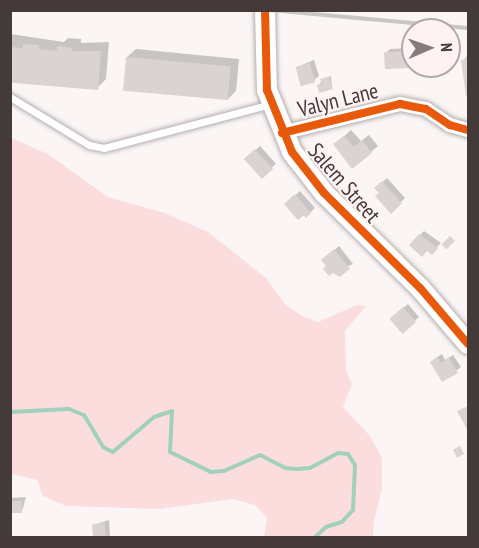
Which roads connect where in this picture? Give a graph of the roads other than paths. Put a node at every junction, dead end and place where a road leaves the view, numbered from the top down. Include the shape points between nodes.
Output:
1 (265, 10) edge
2 (10, 97) edge
3 (270, 104) junction
4 (468, 130) edge
5 (282, 133) junction
6 (468, 344) edge

1 - 3 street, Salem Street via 263,51
2 - 3 lane via 89,145 104,148
3 - 5 street, Salem Street
4 - 5 street, Valyn Lane via 450,125 426,109 400,104
5 - 6 street, Salem Street via 324,194 421,289

